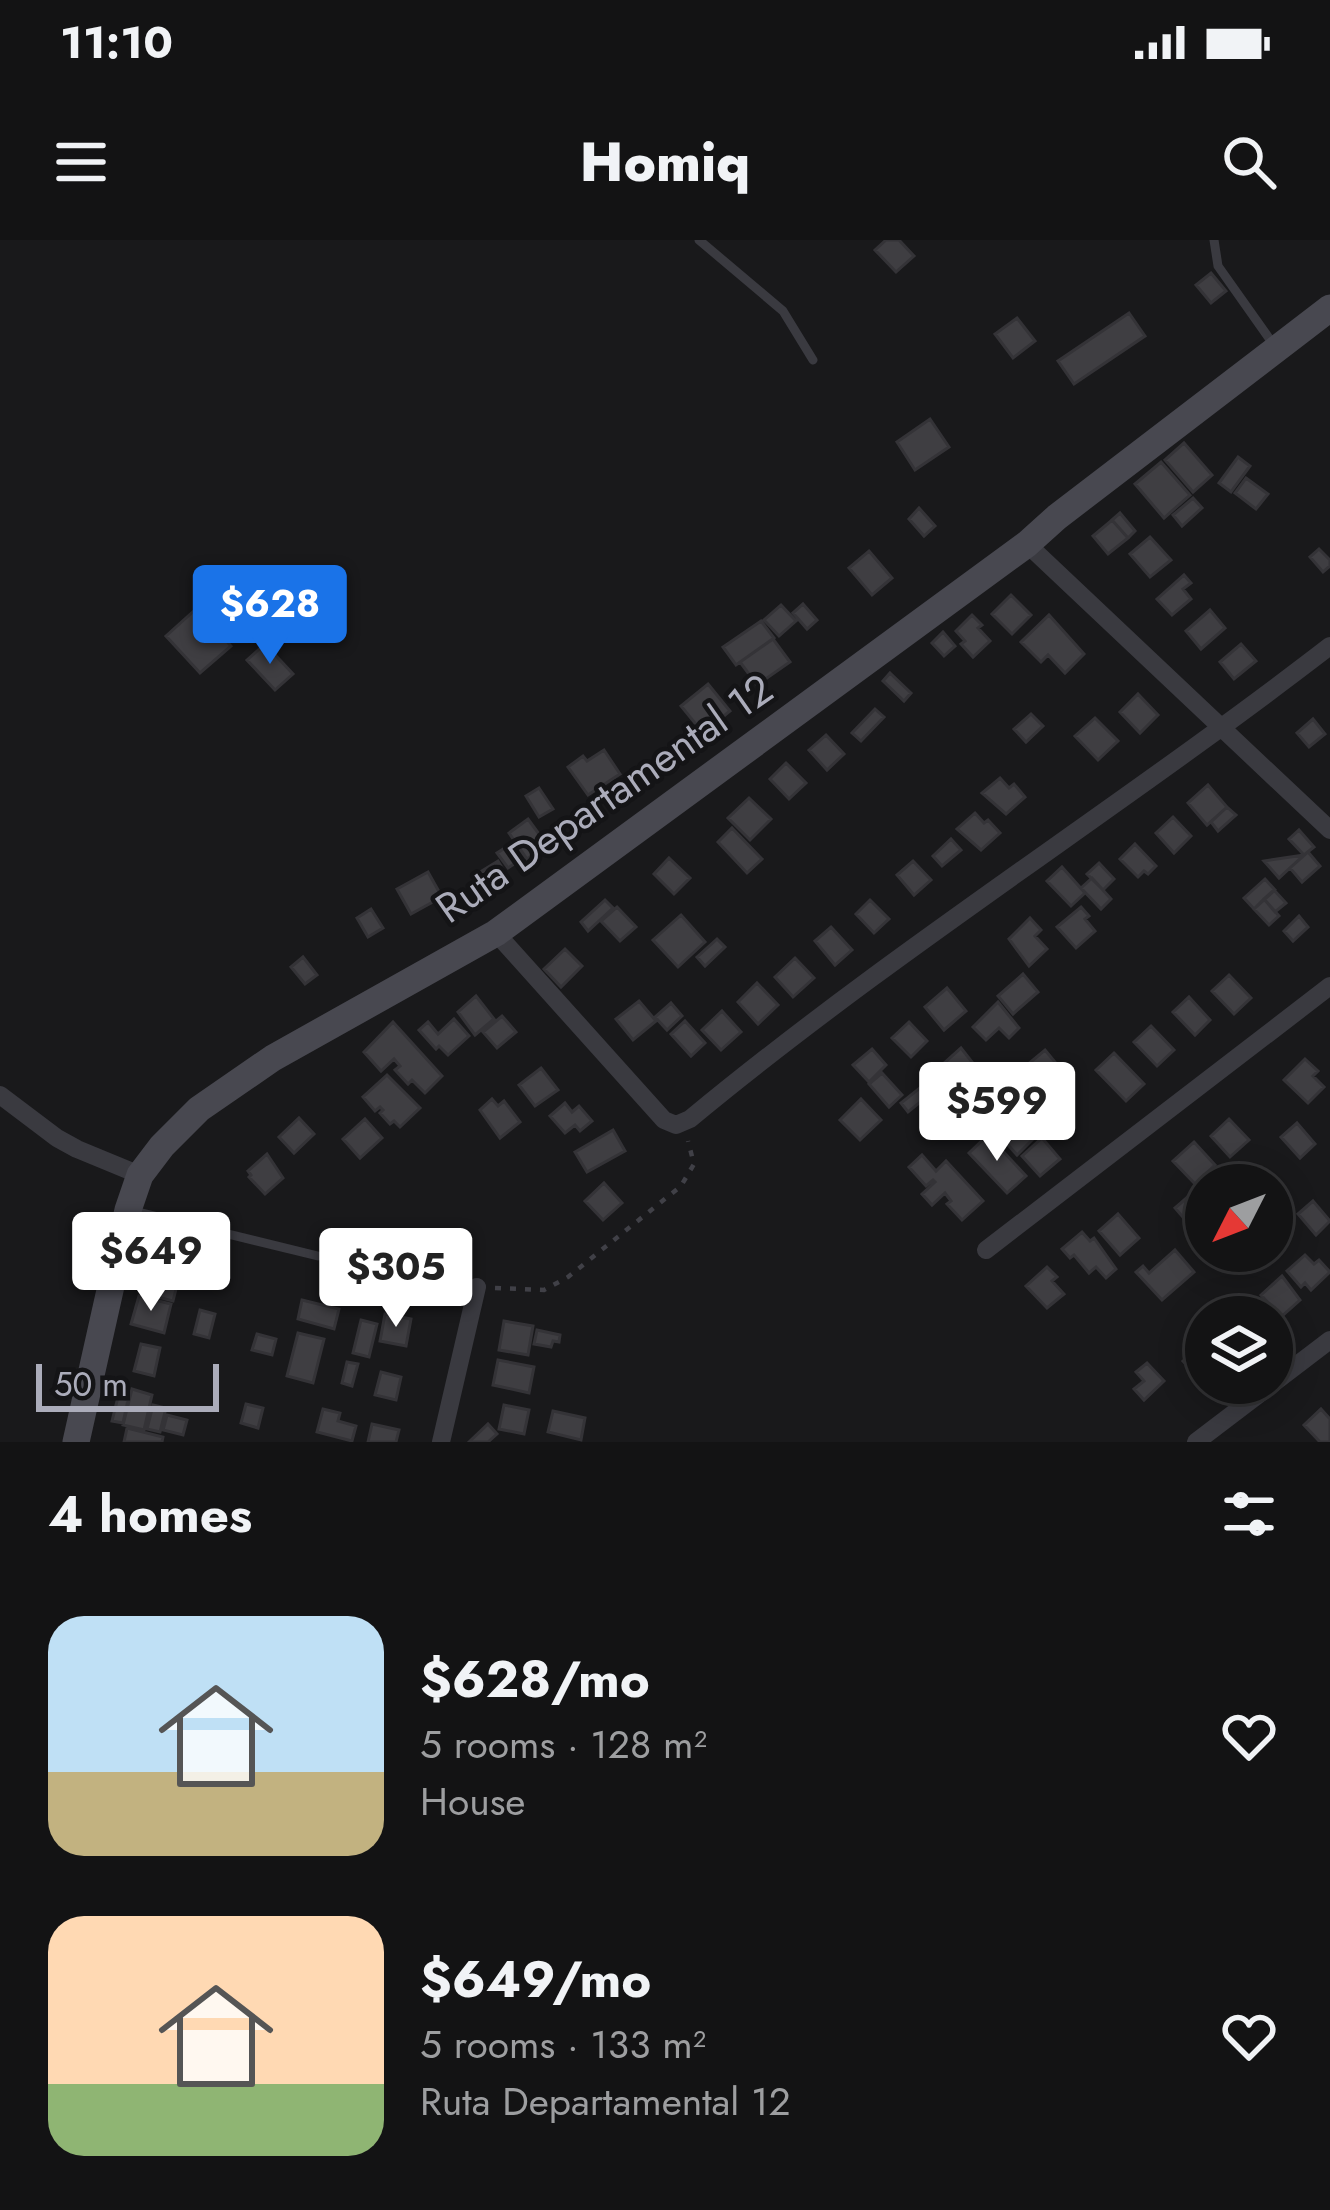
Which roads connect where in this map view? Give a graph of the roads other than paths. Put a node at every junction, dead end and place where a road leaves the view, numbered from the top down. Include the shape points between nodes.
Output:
1 (698, 240) edge
2 (1214, 240) edge
3 (1330, 308) edge
4 (1277, 350) junction
5 (813, 360) dead end
6 (1027, 544) junction
7 (1330, 646) edge
8 (1224, 728) junction
9 (1330, 830) edge
10 (496, 933) junction
11 (1330, 986) edge
12 (0, 1095) edge
13 (140, 1174) junction
14 (128, 1210) junction
15 (986, 1250) dead end
16 (319, 1256) road end
17 (476, 1287) road end
18 (1330, 1340) edge
19 (76, 1442) edge
20 (441, 1442) edge
21 (1196, 1442) edge

1 - 5 lane via 783,311
2 - 4 lane via 1218,266
3 - 4 main road, Ruta Departamental 12
4 - 6 main road, Ruta Departamental 12
6 - 8 street
6 - 10 main road, Ruta Departamental 12
7 - 8 street
8 - 9 street
8 - 10 street via 676,1125
10 - 13 main road, Ruta Departamental 12 via 235,1083 199,1109
11 - 15 street
12 - 13 street via 57,1138
13 - 14 main road, Ruta Departamental 12
14 - 16 lane
14 - 19 main road, Ruta Departamental 12
17 - 20 street
18 - 21 street

